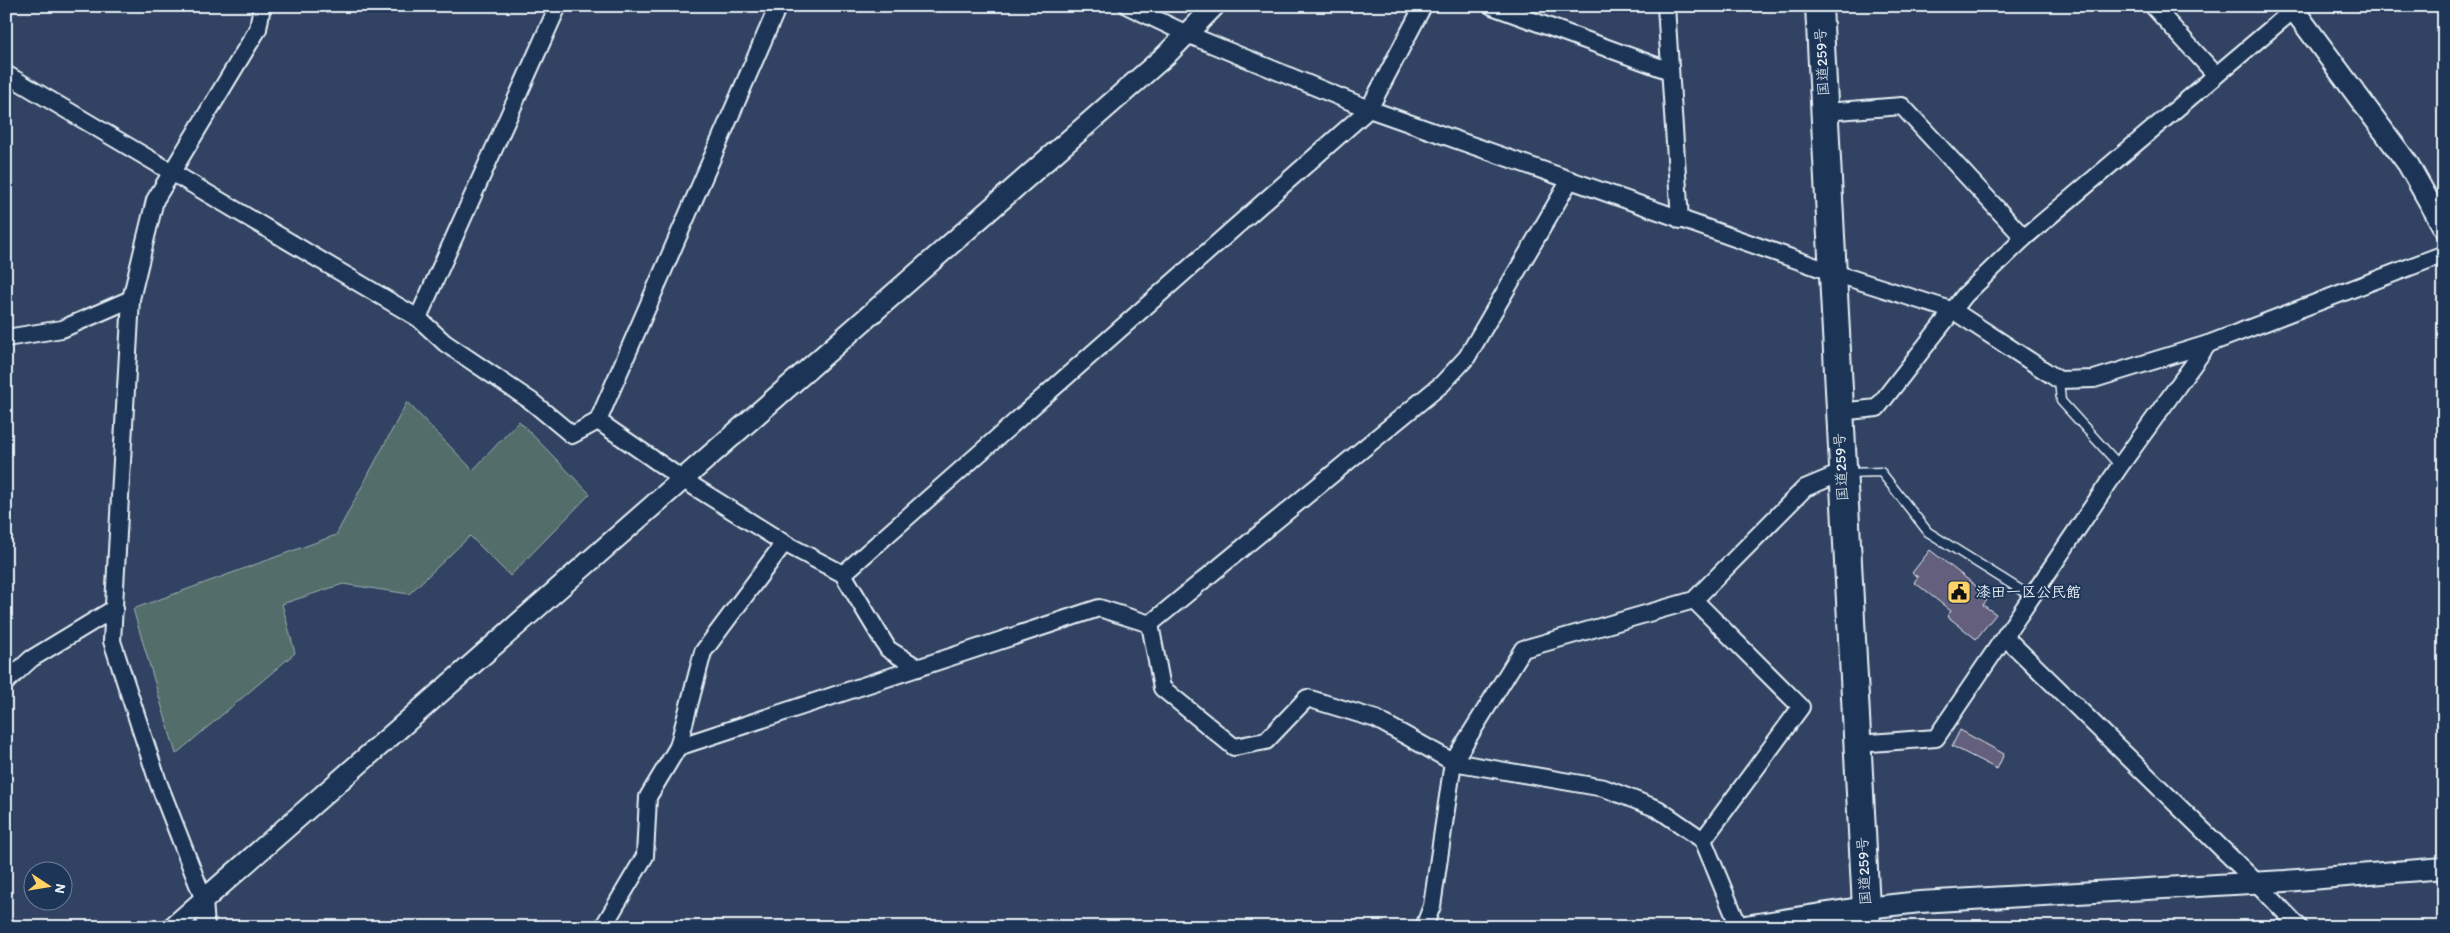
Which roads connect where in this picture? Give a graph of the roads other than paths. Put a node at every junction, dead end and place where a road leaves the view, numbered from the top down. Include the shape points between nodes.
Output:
1 (262, 6) edge
2 (558, 6) edge
3 (778, 6) edge
4 (1128, 6) edge
5 (1214, 6) edge
6 (1423, 6) edge
7 (1492, 6) edge
8 (1666, 6) edge
9 (1819, 6) edge
10 (2152, 6) edge
11 (2294, 8) edge
12 (1188, 34) junction
13 (1670, 71) junction
14 (6, 74) edge
15 (2216, 75) junction
16 (1369, 109) junction
17 (1825, 112) junction
18 (172, 172) junction
19 (1570, 180) junction
20 (1680, 220) junction
21 (2444, 228) edge
22 (2024, 238) junction
23 (2444, 254) edge
24 (1831, 272) junction
25 (131, 299) junction
26 (1954, 311) junction
27 (418, 318) junction
28 (6, 338) edge
29 (2208, 344) junction
30 (2059, 380) junction
31 (1838, 412) junction
32 (598, 421) junction
33 (2120, 466) junction
34 (1842, 473) junction
35 (682, 479) junction
36 (784, 543) junction
37 (843, 574) junction
38 (2032, 597) junction
39 (1694, 600) junction
40 (115, 608) junction
41 (1150, 624) junction
42 (2005, 638) junction
43 (918, 668) junction
44 (6, 682) edge
45 (1858, 744) junction
46 (678, 747) junction
47 (1453, 762) junction
48 (1703, 840) junction
49 (2444, 868) edge
50 (2256, 882) junction
51 (204, 900) junction
52 (1866, 917) edge
53 (173, 927) edge
54 (206, 927) edge
55 (603, 927) edge
56 (1424, 927) edge
57 (1739, 927) edge
58 (1745, 927) edge
59 (2299, 927) edge

1 - 18 street via 258,29
2 - 27 street
3 - 32 street
4 - 12 street
5 - 12 street
6 - 16 street
7 - 13 street
8 - 13 street
9 - 17 highway, 国道259号
10 - 15 street
11 - 15 street
11 - 21 street via 2408,164
12 - 16 street
12 - 35 street
13 - 20 street
14 - 18 street
15 - 22 street
16 - 19 street
16 - 37 street
17 - 22 street via 1902,106
17 - 24 highway, 国道259号
18 - 25 street via 155,200
18 - 27 street
19 - 20 street
19 - 41 street via 1468,357 1442,384
20 - 24 street
22 - 26 street via 1965,295
23 - 29 street
24 - 26 street
24 - 31 highway, 国道259号
25 - 28 street via 62,329
25 - 40 street
26 - 30 street
26 - 31 street via 1877,408
27 - 32 street via 445,343 531,401 572,435
29 - 30 street via 2094,379
29 - 33 street
30 - 33 lane via 2061,401
31 - 34 highway, 国道259号
32 - 35 street
33 - 38 street
34 - 38 lane via 1881,472 1928,532
34 - 39 street via 1805,488
34 - 45 highway, 国道259号
35 - 36 street
35 - 51 street
36 - 37 street
36 - 46 street via 703,652
37 - 43 street via 888,649
38 - 42 street
39 - 47 street via 1524,649
39 - 48 street via 1801,707
40 - 44 street via 31,659
40 - 51 street via 112,641 158,782
41 - 43 street via 1099,608
41 - 47 street via 1162,688 1234,747 1266,741 1307,698 1376,719
42 - 45 street via 1936,738
42 - 50 street
43 - 46 street
45 - 52 highway, 国道259号
46 - 55 street via 648,796 645,856
47 - 48 street via 1604,788 1658,808
47 - 56 street via 1432,906
48 - 57 street
49 - 50 street
50 - 52 street via 1920,902
50 - 59 street
51 - 53 street
51 - 54 street
52 - 58 main road

